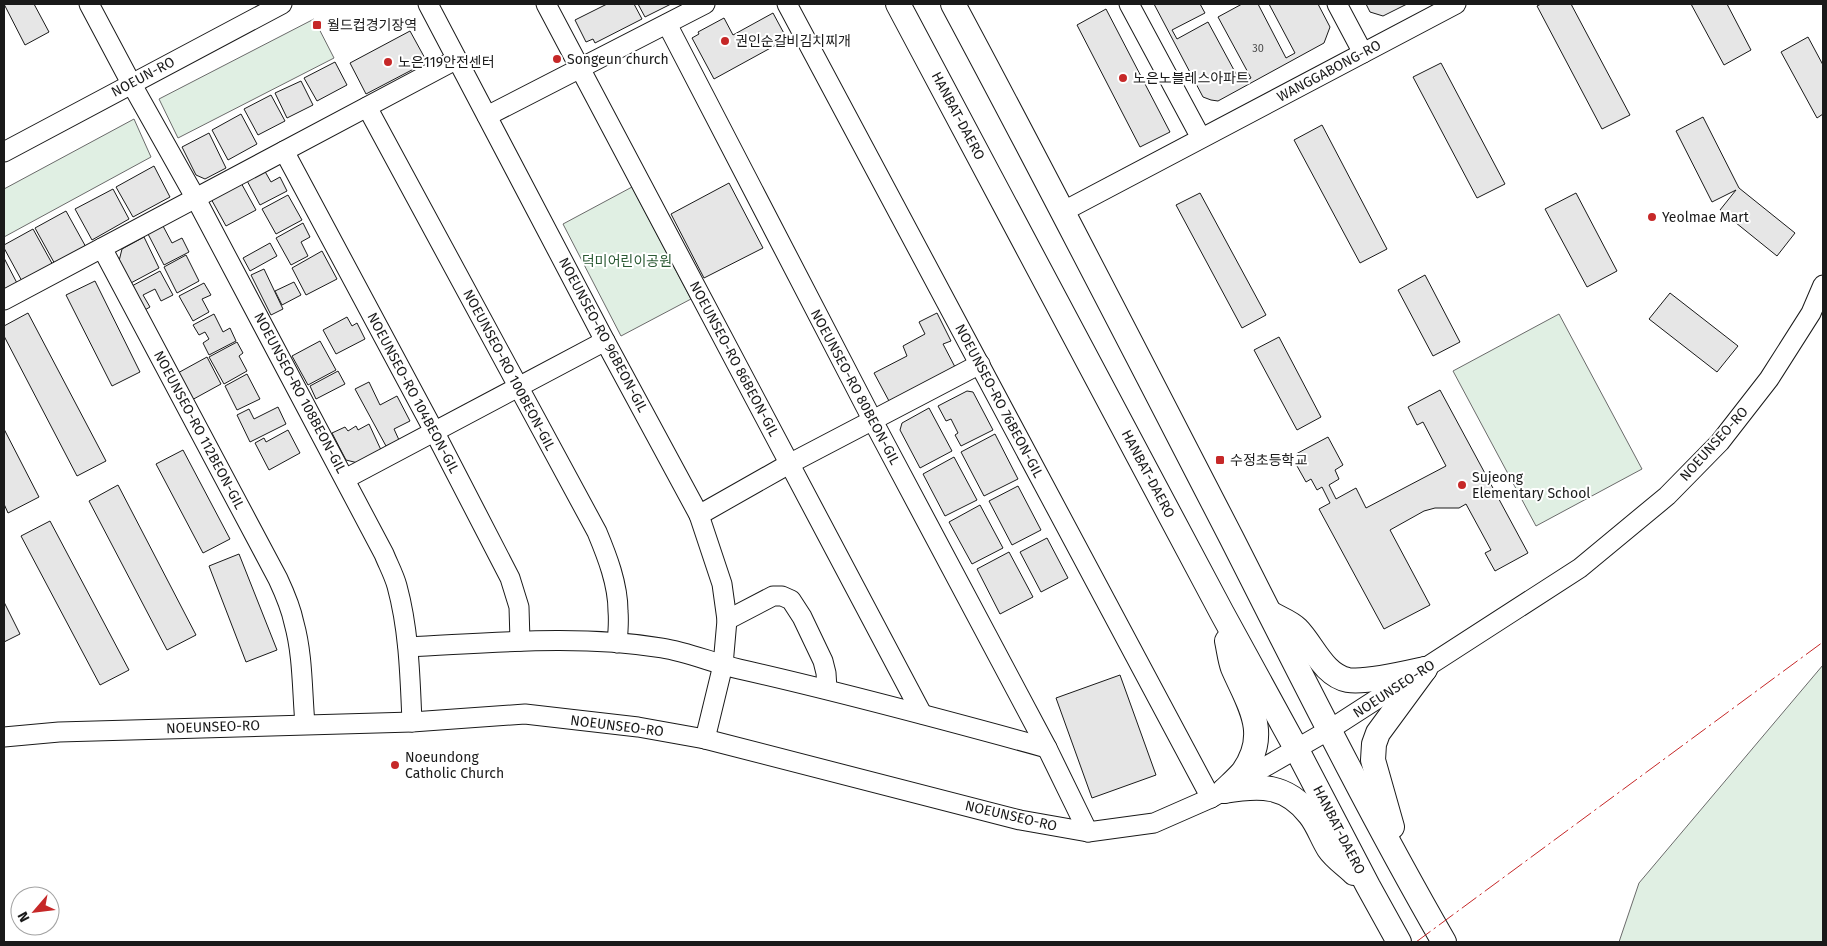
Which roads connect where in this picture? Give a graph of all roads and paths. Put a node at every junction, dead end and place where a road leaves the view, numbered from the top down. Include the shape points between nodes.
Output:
1 (282, 4) edge
2 (428, 4) edge
3 (546, 4) edge
4 (706, 4) edge
5 (787, 4) edge
6 (898, 4) edge
7 (953, 4) edge
8 (1129, 4) edge
9 (1337, 4) edge
10 (1456, 4) edge
11 (95, 6) edge
12 (667, 24) junction
13 (1363, 53) junction
14 (457, 59) junction
15 (580, 69) junction
16 (131, 83) junction
17 (367, 107) junction
18 (487, 116) junction
19 (1201, 138) junction
20 (284, 151) junction
21 (4, 152) edge
22 (195, 197) junction
23 (1064, 211) junction
24 (102, 248) junction
25 (1823, 285) edge
26 (4, 300) edge
27 (605, 341) junction
28 (980, 364) junction
29 (518, 387) junction
30 (873, 421) junction
31 (434, 431) junction
32 (789, 464) junction
33 (345, 479) junction
34 (699, 515) junction
35 (1222, 613) junction
36 (1270, 613) junction
37 (727, 620) junction
38 (520, 641) junction
39 (617, 643) junction
40 (408, 647) junction
41 (723, 665) junction
42 (1425, 669) junction
43 (827, 689) junction
44 (922, 714) junction
45 (412, 722) junction
46 (305, 724) junction
47 (1329, 730) junction
48 (4, 737) edge
49 (705, 739) junction
50 (1047, 748) junction
51 (1297, 750) junction
52 (1217, 795) junction
53 (1088, 832) junction
54 (1403, 870) junction
55 (1368, 886) junction
56 (1399, 942) edge
57 (1444, 942) edge

1 - 16 street, NOEUN-RO
2 - 14 street, NOEUNSEO-RO 96BEON-GIL
3 - 15 street, NOEUNSEO-RO 86BEON-GIL
4 - 12 street
5 - 28 street, NOEUNSEO-RO 76BEON-GIL
6 - 35 main road, HANBAT-DAERO
7 - 23 main road
8 - 19 street
9 - 13 street
10 - 13 street, WANGGABONG-RO
11 - 16 street, NOEUNSEO-RO 108BEON-GIL
12 - 15 street
12 - 30 street, NOEUNSEO-RO 80BEON-GIL
13 - 19 street, WANGGABONG-RO
14 - 17 street
14 - 18 street, NOEUNSEO-RO 96BEON-GIL
15 - 18 street
15 - 32 street, NOEUNSEO-RO 86BEON-GIL
16 - 21 street, NOEUN-RO
16 - 22 street, NOEUNSEO-RO 108BEON-GIL
17 - 20 street
17 - 29 street, NOEUNSEO-RO 100BEON-GIL
18 - 27 street, NOEUNSEO-RO 96BEON-GIL
19 - 23 street, WANGGABONG-RO
20 - 22 street
20 - 31 street, NOEUNSEO-RO 104BEON-GIL
22 - 24 street
22 - 33 street, NOEUNSEO-RO 108BEON-GIL
23 - 36 main road
24 - 26 street
24 - 46 street, NOEUNSEO-RO 112BEON-GIL via 290,605 299,653
25 - 42 street, NOEUNSEO-RO via 1811,313 1769,379 1720,442 1667,496 1580,568
27 - 29 street
27 - 34 street, NOEUNSEO-RO 96BEON-GIL
28 - 30 street
28 - 52 street, NOEUNSEO-RO 76BEON-GIL
29 - 31 street
29 - 39 street, NOEUNSEO-RO 100BEON-GIL via 605,552 618,610
30 - 32 street
30 - 50 street, NOEUNSEO-RO 80BEON-GIL
31 - 33 street
31 - 38 street, NOEUNSEO-RO 104BEON-GIL via 510,578 519,607
32 - 34 street
32 - 44 street, NOEUNSEO-RO 86BEON-GIL
33 - 40 street, NOEUNSEO-RO 108BEON-GIL via 397,585
34 - 37 street, NOEUNSEO-RO 96BEON-GIL via 722,584
35 - 51 main road, HANBAT-DAERO
35 - 52 main road via 1232,666 1256,720 1255,746 1251,756 1243,771
36 - 42 main road via 1295,627 1324,665 1335,675 1348,680
36 - 47 main road
37 - 41 street, NOEUNSEO-RO 96BEON-GIL
37 - 43 street via 773,596 791,600 823,661
38 - 39 street
38 - 40 street
39 - 41 street via 663,648
40 - 45 street, NOEUNSEO-RO 108BEON-GIL
41 - 43 street
41 - 49 street, NOEUNSEO-RO 96BEON-GIL
42 - 47 street, NOEUNSEO-RO
42 - 54 main road via 1378,733 1374,744 1373,760
43 - 44 street
44 - 50 street
45 - 46 street, NOEUNSEO-RO
45 - 49 street, NOEUNSEO-RO via 525,714 638,727
46 - 48 street, NOEUNSEO-RO via 59,732
47 - 51 street, NOEUNSEO-RO
47 - 54 main road
49 - 53 street, NOEUNSEO-RO via 1020,820
50 - 53 street, NOEUNSEO-RO 80BEON-GIL
51 - 52 street, NOEUNSEO-RO
51 - 55 main road, HANBAT-DAERO
52 - 53 street, NOEUNSEO-RO via 1154,823
52 - 55 main road via 1251,786 1273,789 1296,800 1311,816 1330,850
54 - 57 main road
55 - 56 main road, HANBAT-DAERO

